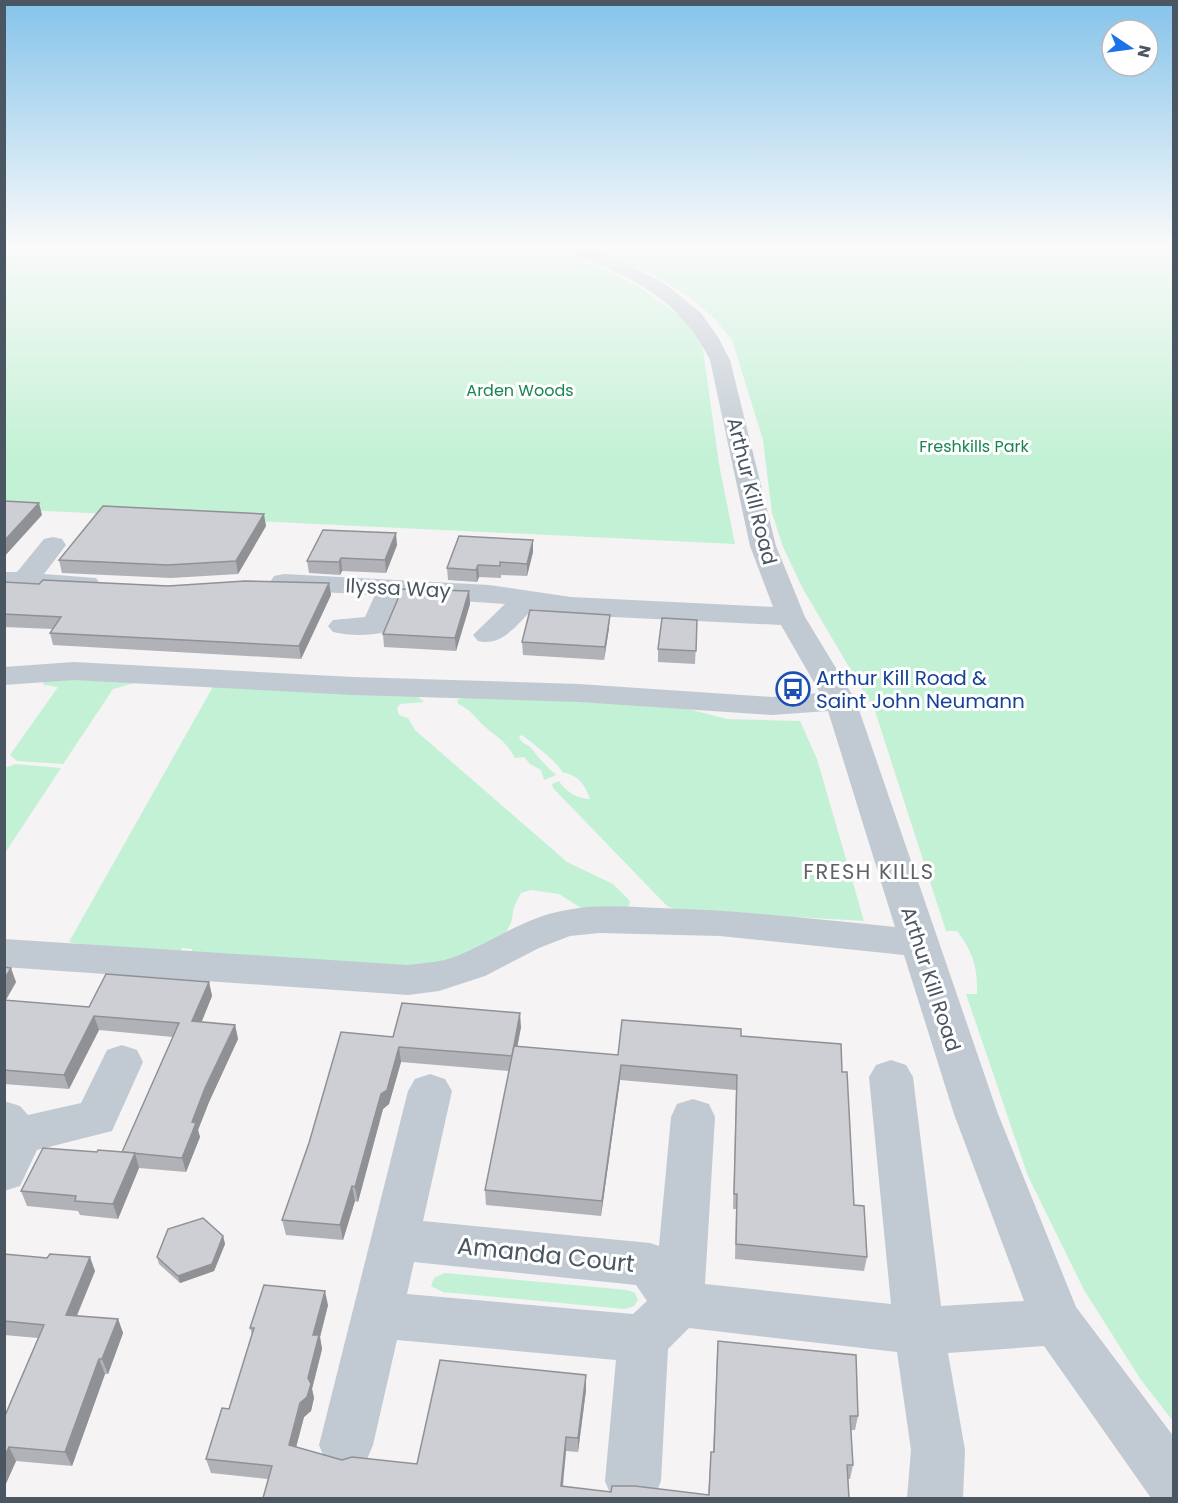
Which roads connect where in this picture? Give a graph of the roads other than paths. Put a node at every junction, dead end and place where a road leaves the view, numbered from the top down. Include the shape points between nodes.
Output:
1 (694, 316) edge
2 (52, 545) dead end
3 (14, 580) edge
4 (258, 583) edge
5 (115, 585) edge
6 (393, 587) junction
7 (527, 599) junction
8 (791, 617) junction
9 (344, 626) dead end
10 (488, 635) dead end
11 (4, 676) edge
12 (840, 701) junction
13 (920, 943) junction
14 (4, 953) edge
15 (122, 1062) dead end
16 (891, 1077) dead end
17 (430, 1091) dead end
18 (693, 1117) dead end
19 (8, 1142) edge
20 (394, 1239) junction
21 (679, 1304) junction
22 (376, 1315) junction
23 (1057, 1322) junction
24 (919, 1331) junction
25 (643, 1339) junction
26 (346, 1445) dead end
27 (633, 1481) dead end
28 (1173, 1484) edge
29 (935, 1498) edge

1 - 8 street, Arthur Kill Road via 713,341 720,360 762,546
2 - 3 street
3 - 5 street
4 - 6 street, Ilyssa Way
6 - 7 street, Ilyssa Way
6 - 9 street via 376,626
7 - 8 street, Ilyssa Way via 571,606
7 - 10 street
8 - 12 street, Arthur Kill Road
11 - 12 street via 74,671 579,693 772,706
12 - 13 street, Arthur Kill Road
13 - 14 street via 720,923 600,920 566,923 525,938 471,966 408,980
13 - 23 street, Arthur Kill Road via 976,1114
15 - 19 street via 96,1118
16 - 24 street
17 - 20 street
18 - 21 street
20 - 21 street, Amanda Court via 651,1265
20 - 22 street
21 - 24 street
21 - 25 street
22 - 25 street
22 - 26 street
23 - 24 street
23 - 28 street, Arthur Kill Road
24 - 29 street via 938,1450
25 - 27 street

